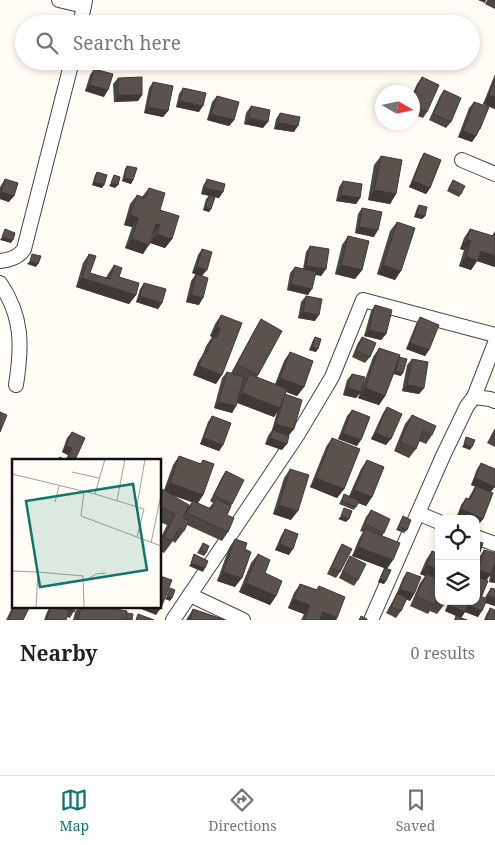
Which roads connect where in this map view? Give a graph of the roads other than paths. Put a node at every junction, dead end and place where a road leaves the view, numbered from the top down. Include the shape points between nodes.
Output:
1 (58, 0) edge
2 (85, 3) edge
3 (70, 70) edge
4 (462, 160) dead end
5 (495, 174) edge
6 (0, 261) edge
7 (0, 282) edge
8 (495, 335) edge
9 (495, 343) edge
10 (16, 385) dead end
11 (474, 397) junction
12 (495, 401) edge
13 (418, 513) junction
14 (435, 520) edge
15 (480, 538) edge
16 (495, 544) edge
17 (190, 595) junction
18 (173, 620) edge
19 (244, 620) edge
20 (371, 620) edge

1 - 2 street
3 - 6 street via 24,249 14,258
4 - 5 street
7 - 10 street via 14,308 19,331 21,356
8 - 17 street via 363,300 332,377 298,434
9 - 11 street
11 - 12 street
11 - 13 street
13 - 14 street
13 - 20 street
15 - 16 street
17 - 18 street
17 - 19 street

